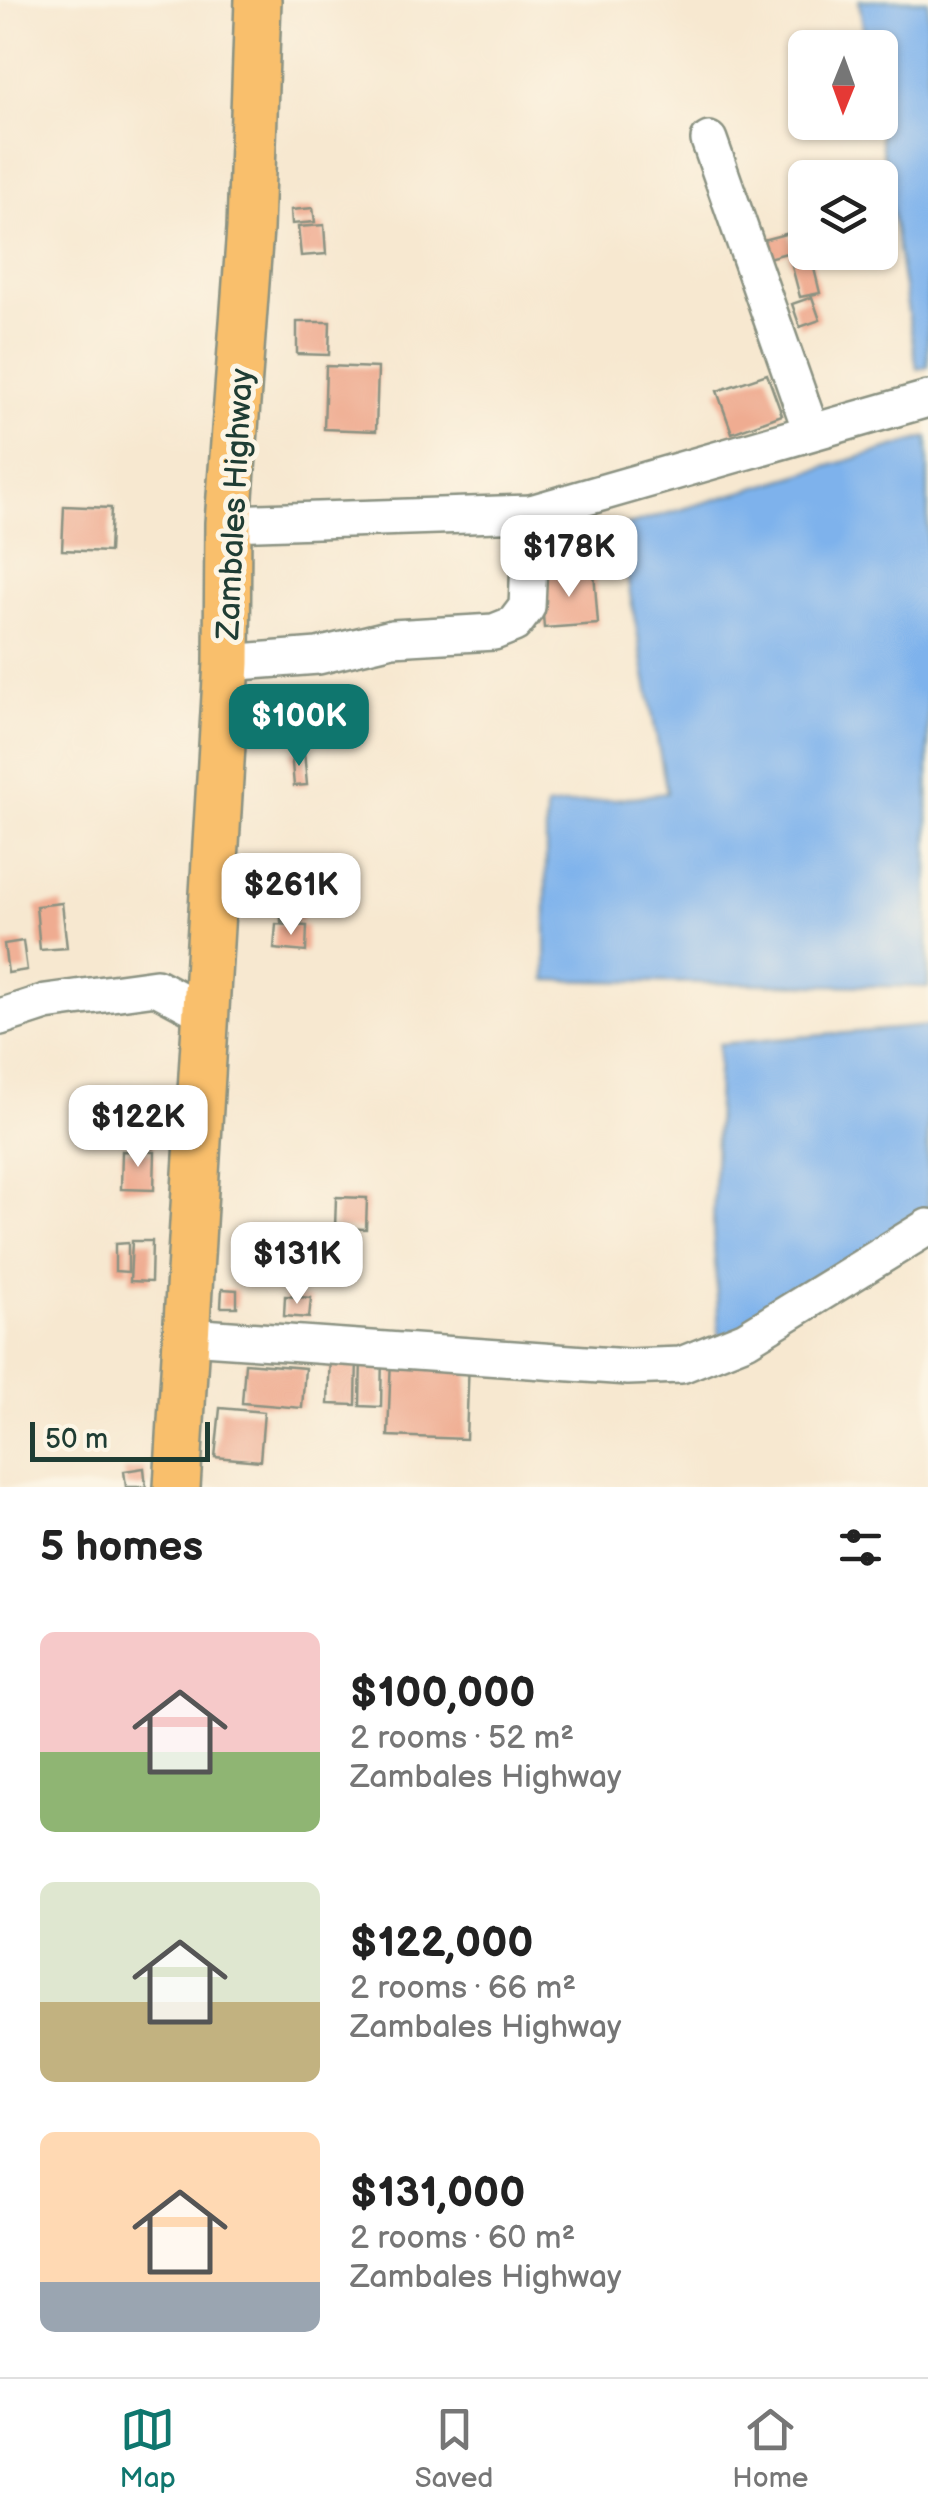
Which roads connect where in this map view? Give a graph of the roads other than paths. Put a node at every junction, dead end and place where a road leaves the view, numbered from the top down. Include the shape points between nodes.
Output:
1 (258, 0) edge
2 (708, 140) dead end
3 (928, 398) edge
4 (811, 431) junction
5 (531, 513) junction
6 (228, 524) junction
7 (228, 663) junction
8 (203, 1012) junction
9 (0, 1016) edge
10 (928, 1227) edge
11 (188, 1336) junction
12 (177, 1487) edge

1 - 6 main road, Zambales Highway via 250,229
2 - 4 lane
3 - 4 lane
4 - 5 lane
5 - 6 lane
5 - 7 lane via 526,607 514,624 494,632 392,638 318,656
6 - 7 main road, Zambales Highway
7 - 8 main road, Zambales Highway
8 - 9 lane via 156,986 46,1002
8 - 11 main road, Zambales Highway
10 - 11 lane via 746,1338 681,1366
11 - 12 main road, Zambales Highway

